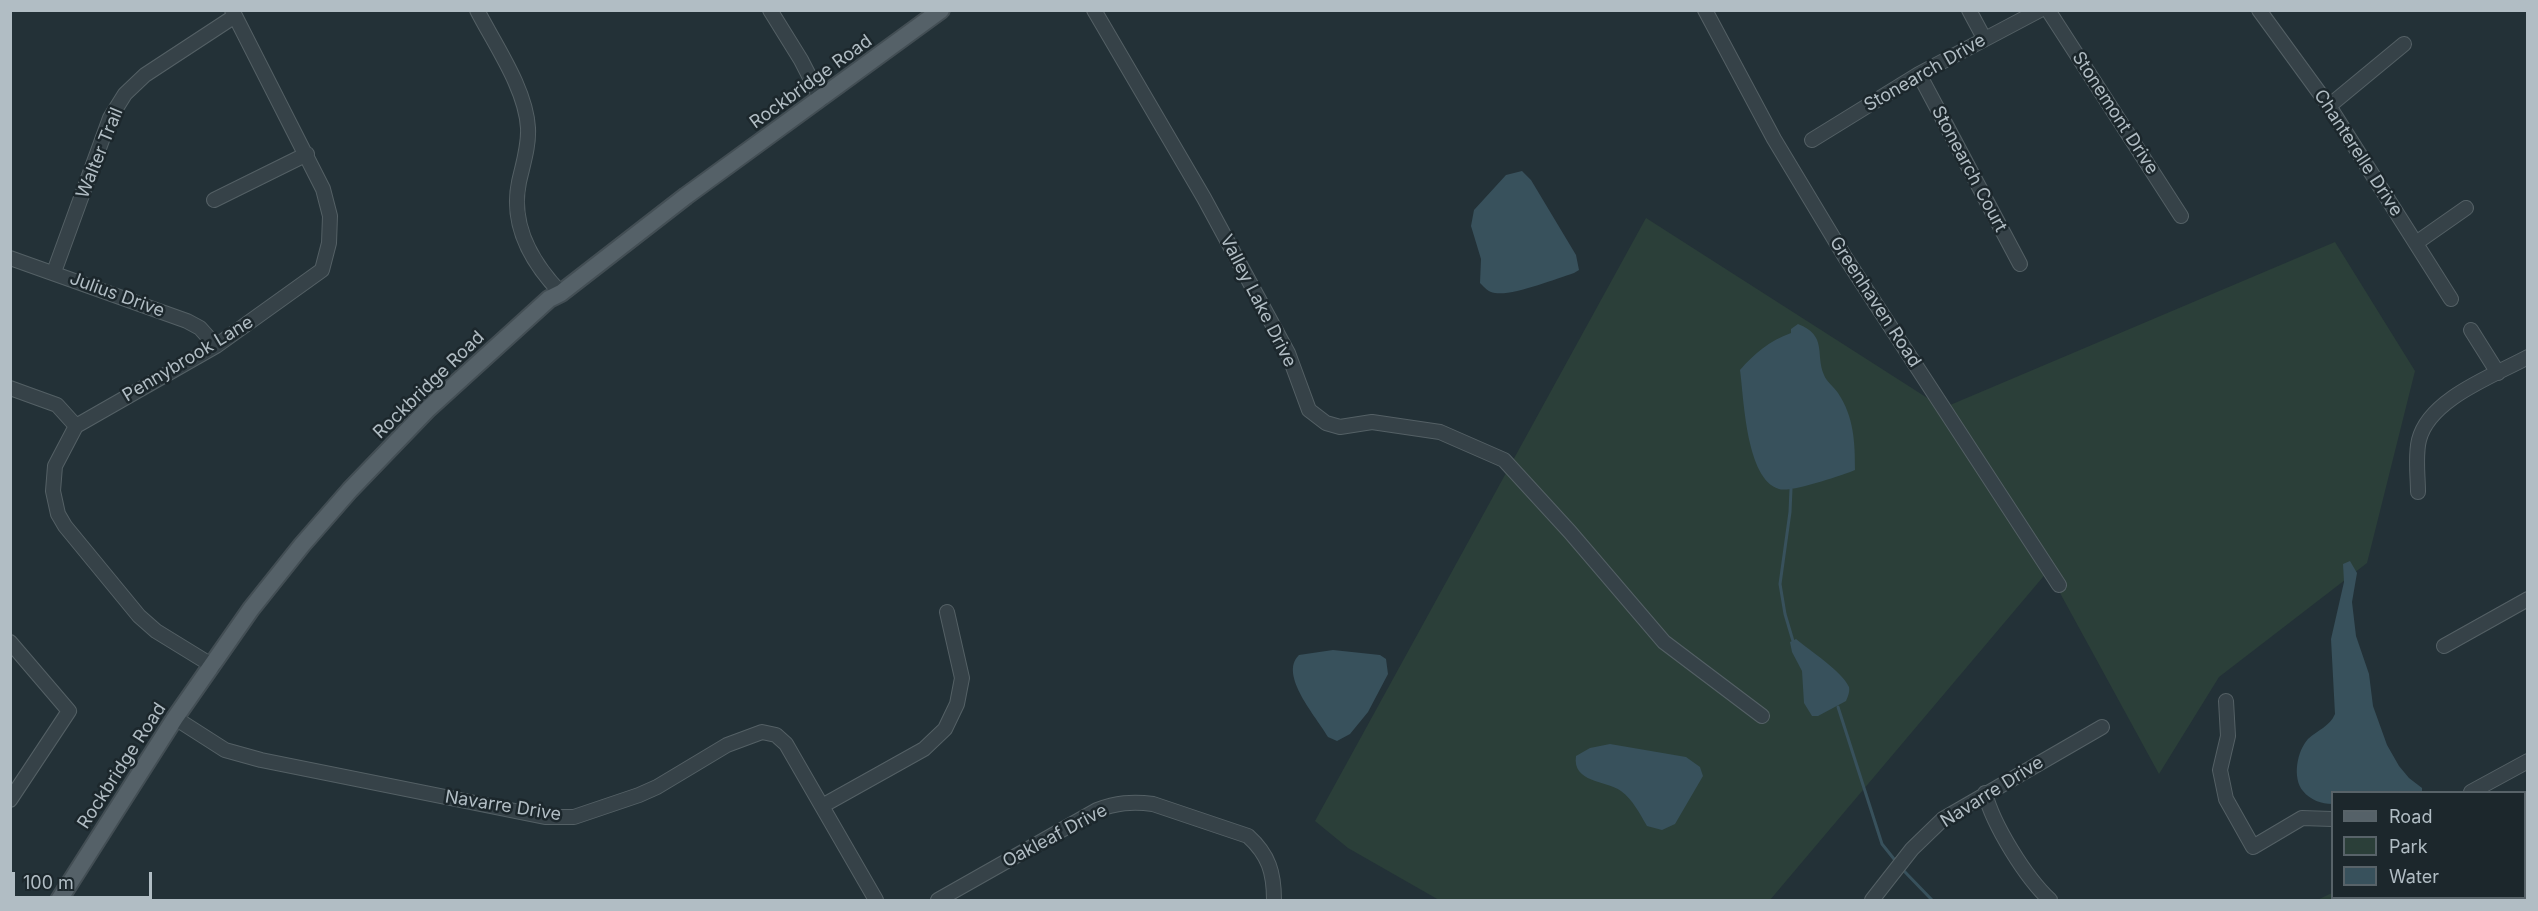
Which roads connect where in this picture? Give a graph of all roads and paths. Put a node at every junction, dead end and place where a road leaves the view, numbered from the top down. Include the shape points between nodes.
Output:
1 (477, 10) edge
2 (770, 10) edge
3 (941, 10) edge
4 (1094, 10) edge
5 (1705, 10) edge
6 (1969, 10) edge
7 (2040, 10) edge
8 (2048, 10) edge
9 (2259, 10) edge
10 (233, 13) edge
11 (1984, 38) junction
12 (2404, 44) dead end
13 (1919, 74) junction
14 (821, 99) junction
15 (2329, 106) junction
16 (1812, 140) dead end
17 (307, 154) junction
18 (214, 200) dead end
19 (2466, 208) dead end
20 (2181, 216) dead end
21 (2416, 243) junction
22 (10, 258) edge
23 (2020, 264) dead end
24 (54, 272) junction
25 (561, 293) junction
26 (2451, 299) dead end
27 (2471, 330) dead end
28 (216, 346) junction
29 (2528, 357) edge
30 (2498, 374) junction
31 (10, 388) edge
32 (76, 426) junction
33 (2418, 492) dead end
34 (2059, 585) dead end
35 (2528, 599) edge
36 (946, 612) dead end
37 (10, 642) edge
38 (2444, 646) dead end
39 (213, 666) junction
40 (2226, 702) dead end
41 (1762, 716) dead end
42 (175, 718) junction
43 (2102, 727) dead end
44 (2528, 761) edge
45 (2473, 791) edge
46 (1985, 793) junction
47 (10, 801) edge
48 (822, 806) junction
49 (2331, 819) edge
50 (59, 900) edge
51 (876, 900) edge
52 (938, 900) edge
53 (1274, 900) edge
54 (1872, 900) edge
55 (2050, 900) edge

1 - 25 street via 518,87 528,127 517,219 525,242 548,280
2 - 14 street
3 - 14 main road, Rockbridge Road
4 - 41 street, Valley Lake Drive via 1204,198 1282,343 1309,410 1326,423 1340,427 1372,422 1440,432 1504,460 1664,642
5 - 34 street, Greenhaven Road via 1774,139 1845,256
6 - 11 street
7 - 11 street, Stonearch Drive
8 - 20 street, Stonemont Drive
9 - 15 street, Chanterelle Drive
10 - 17 street, Pennybrook Lane
10 - 24 street, Walter Trail via 145,75 125,94 110,118
11 - 13 street, Stonearch Drive
12 - 15 street
13 - 16 street, Stonearch Drive
13 - 23 street, Stonearch Court
14 - 25 main road, Rockbridge Road via 629,238
15 - 21 street, Chanterelle Drive
17 - 18 street
17 - 28 street, Pennybrook Lane via 330,216 322,270
19 - 21 street
21 - 26 street, Chanterelle Drive
22 - 24 street, Julius Drive
24 - 28 street, Julius Drive via 187,321 200,328
25 - 39 main road, Rockbridge Road via 549,299 428,409 350,490 251,609
27 - 30 street
28 - 32 street, Pennybrook Lane
29 - 30 street
30 - 33 street via 2447,401 2430,418 2419,441
31 - 32 street via 57,405
32 - 39 street via 55,466 53,491 58,514 139,616
35 - 38 street
36 - 48 street via 962,678 957,704 945,729 924,749
37 - 47 street via 69,711
39 - 42 main road, Rockbridge Road
40 - 49 street via 2228,736 2220,770 2226,799 2253,847 2302,818
42 - 48 street, Navarre Drive via 225,750 261,760 554,817 574,817 639,795 727,745 762,732 776,735 786,744
42 - 50 main road, Rockbridge Road
43 - 46 street, Navarre Drive
44 - 45 street
46 - 54 street, Navarre Drive via 1935,826
46 - 55 street via 1998,827 2038,890
48 - 51 street, Navarre Drive
52 - 53 street, Oakleaf Drive via 1097,810 1139,802 1248,836 1269,863

